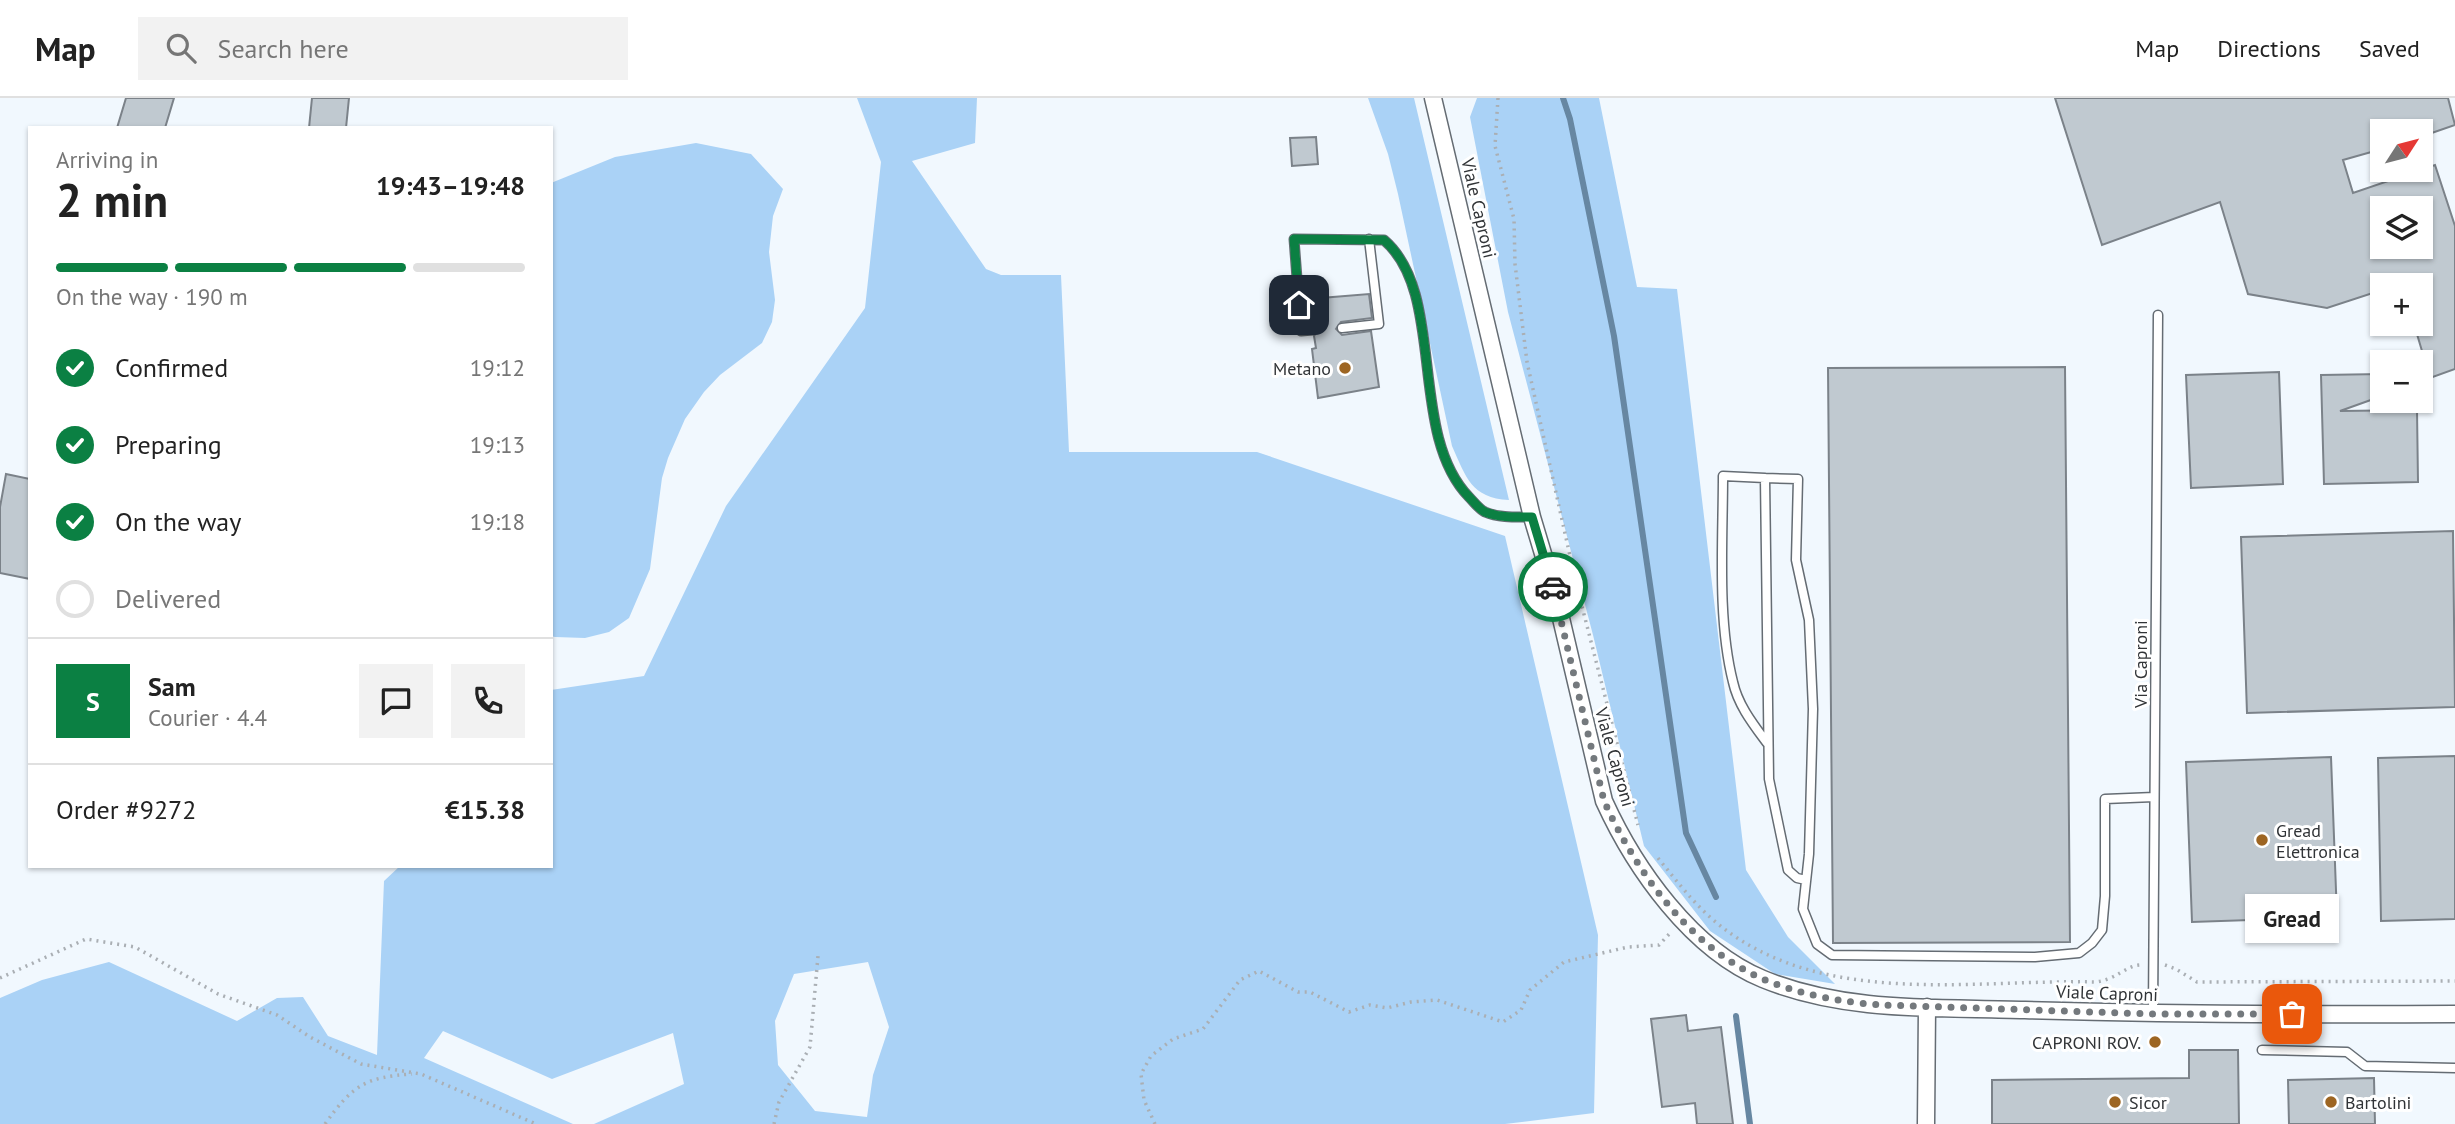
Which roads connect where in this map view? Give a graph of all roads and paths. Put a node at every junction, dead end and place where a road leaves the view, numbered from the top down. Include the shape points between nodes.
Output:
1 (1433, 98) edge
2 (1498, 98) edge
3 (1369, 239) junction
4 (2158, 315) dead end
5 (1342, 328) dead end
6 (1313, 330) dead end
7 (1765, 478) junction
8 (1532, 517) junction
9 (1767, 743) junction
10 (2154, 797) junction
11 (1643, 835) dead end
12 (1655, 853) dead end
13 (1806, 880) junction
14 (1681, 919) junction
15 (818, 956) dead end
16 (2143, 965) dead end
17 (2163, 965) dead end
18 (0, 978) edge
19 (2455, 981) edge
20 (1927, 1007) junction
21 (2153, 1014) junction
22 (2455, 1014) edge
23 (2262, 1050) dead end
24 (2455, 1068) edge
25 (421, 1074) junction
26 (325, 1124) edge
27 (536, 1124) edge
28 (774, 1124) edge
29 (1155, 1124) edge
30 (1926, 1124) edge

1 - 8 street, Viale Caproni
2 - 11 path via 1495,146 1514,219 1527,362 1599,677
3 - 5 lane via 1379,324
3 - 6 lane via 1294,239 1301,331
3 - 8 lane via 1384,240 1398,252 1407,272 1436,431 1450,474 1482,511 1502,517
4 - 10 lane, Via Caproni
7 - 9 lane
7 - 9 lane via 1723,476 1723,607 1733,682 1748,717
7 - 13 lane via 1798,479 1796,560 1809,620 1812,709
8 - 14 street, Viale Caproni via 1556,597 1604,801 1654,889
9 - 13 lane via 1769,779 1788,870
10 - 13 lane via 2105,799 2102,930 2079,953 2035,957 1832,955 1817,944 1803,909
10 - 21 lane, Via Caproni
12 - 16 path via 1713,919 1744,940 1808,971 1898,982 2095,982
14 - 20 street, Viale Caproni via 1725,956 1762,979 1847,1003
14 - 29 path via 1659,945 1564,962 1530,990 1521,1010 1503,1022 1437,1000 1387,1009 1370,1005 1349,1012 1259,971 1240,980 1203,1029 1173,1039 1151,1056 1141,1074 1144,1100
15 - 28 path via 810,1047 779,1102
17 - 19 path via 2197,982
18 - 25 path via 86,939 135,947 218,994 277,1015 360,1063
20 - 21 street, Viale Caproni
20 - 30 street
21 - 22 street, Viale Caproni
23 - 24 lane via 2347,1052 2365,1066
25 - 26 path via 382,1076 346,1095
25 - 27 path

